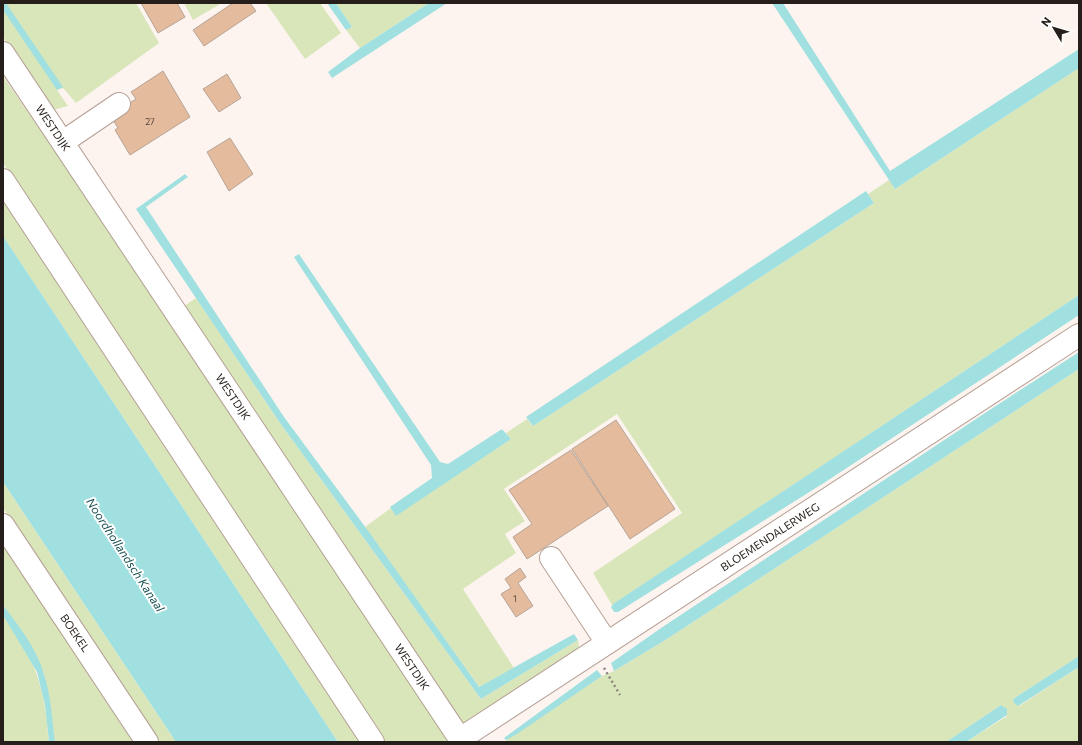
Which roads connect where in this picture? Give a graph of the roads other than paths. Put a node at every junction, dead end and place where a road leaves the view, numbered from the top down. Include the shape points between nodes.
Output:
1 (3, 53) edge
2 (119, 104) dead end
3 (63, 142) junction
4 (3, 180) edge
5 (1079, 336) edge
6 (4, 528) edge
7 (551, 558) dead end
8 (600, 647) junction
9 (461, 740) edge
10 (147, 742) edge
11 (373, 742) edge

1 - 3 street, WESTDIJK
2 - 3 street
3 - 9 street, WESTDIJK
4 - 11 street
5 - 8 street, BLOEMENDALERWEG
6 - 10 street, BOEKEL
7 - 8 street
8 - 9 street, BLOEMENDALERWEG

